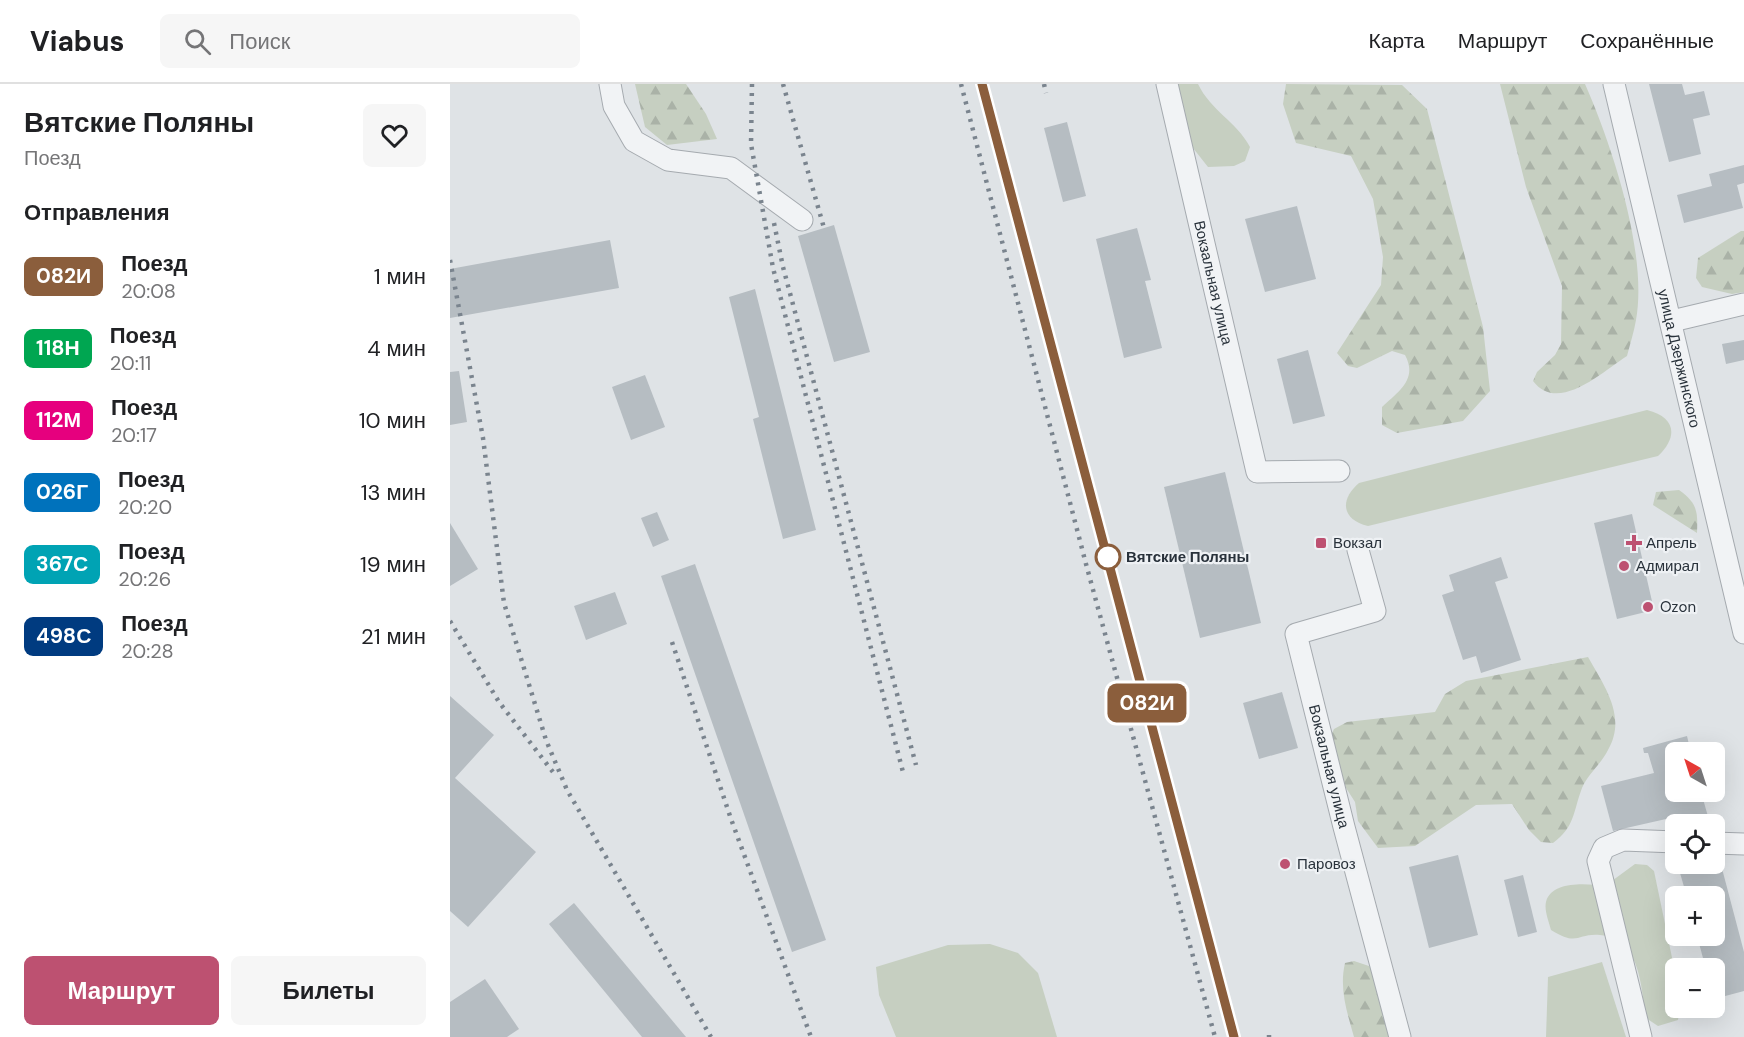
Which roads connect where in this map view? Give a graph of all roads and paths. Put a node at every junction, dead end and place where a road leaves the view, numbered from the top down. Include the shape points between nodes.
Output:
1 (610, 84) edge
2 (1167, 84) edge
3 (1614, 84) edge
4 (802, 220) dead end
5 (1744, 304) edge
6 (1672, 321) junction
7 (1339, 471) dead end
8 (1358, 550) dead end
9 (1744, 633) edge
10 (1665, 842) edge
11 (1725, 843) edge
12 (1744, 844) edge
13 (1400, 1037) edge
14 (1641, 1037) edge

1 - 4 street via 614,106 634,141 668,160 731,168
2 - 7 street, Вокзальная улица via 1257,472
3 - 6 street, улица Дзержинского
5 - 6 street
6 - 9 street, улица Дзержинского
8 - 13 street, Вокзальная улица via 1375,611 1296,634
10 - 14 street via 1623,840 1604,848 1598,861
11 - 12 street

